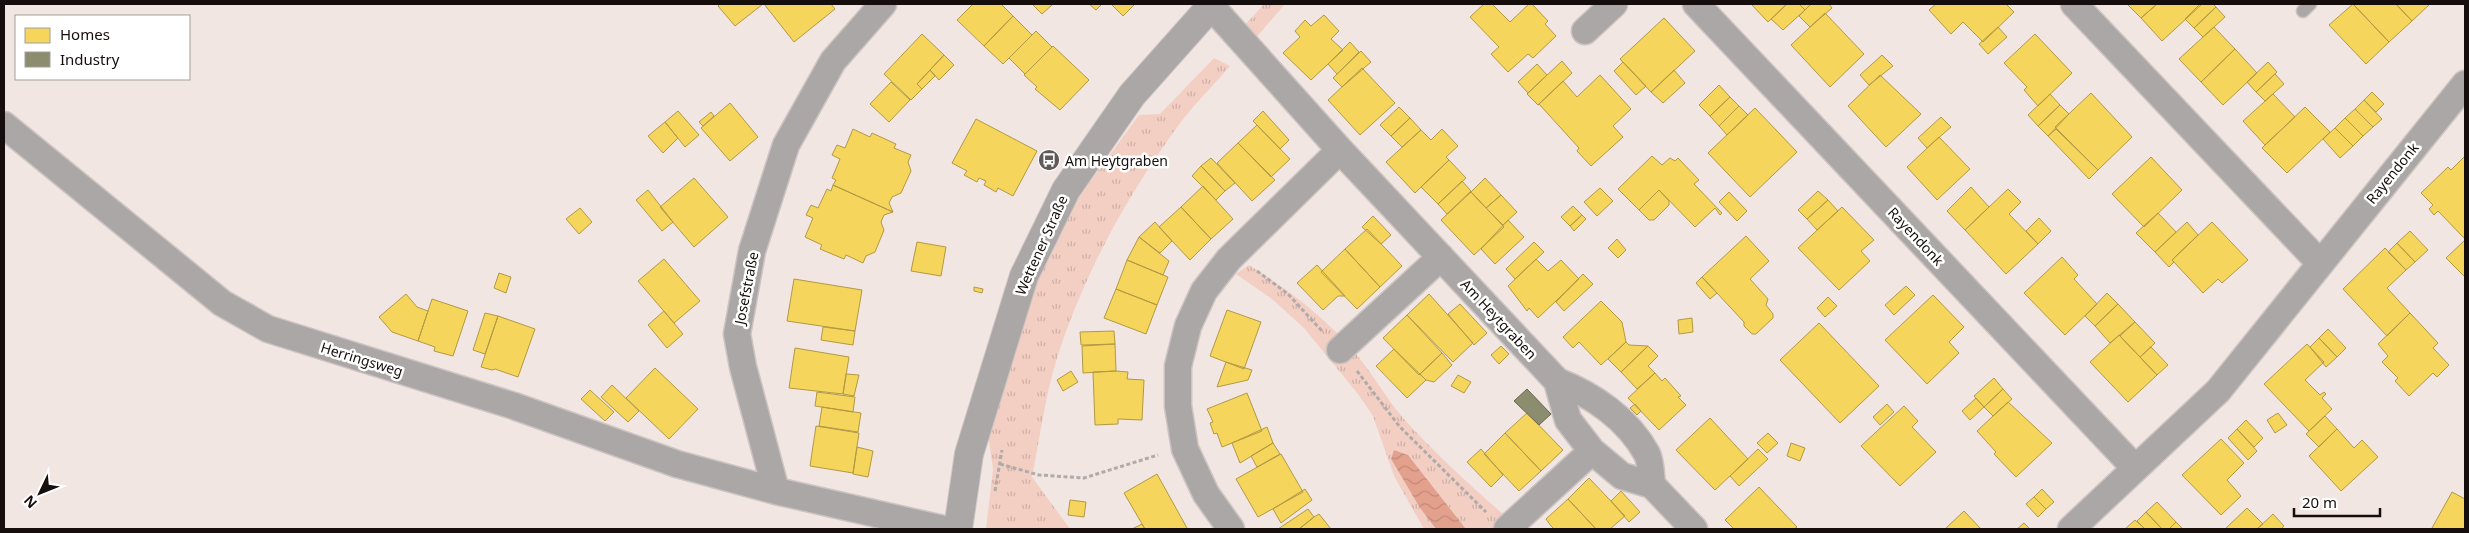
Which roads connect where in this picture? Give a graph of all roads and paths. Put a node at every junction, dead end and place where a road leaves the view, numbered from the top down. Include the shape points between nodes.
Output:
1 (883, 4) edge
2 (1614, 4) edge
3 (1696, 4) edge
4 (2074, 4) edge
5 (1212, 5) edge
6 (1585, 31) dead end
7 (2465, 84) edge
8 (4, 124) edge
9 (1340, 150) junction
10 (1441, 257) junction
11 (1229, 259) junction
12 (2320, 262) junction
13 (1340, 350) junction
14 (1557, 382) junction
15 (1003, 444) dead end
16 (1186, 449) junction
17 (1592, 451) junction
18 (969, 454) junction
19 (1000, 464) junction
20 (2135, 468) junction
21 (1652, 485) junction
22 (776, 491) junction
23 (994, 498) dead end
24 (1499, 522) edge
25 (944, 529) edge
26 (958, 529) edge
27 (1231, 529) edge
28 (1694, 529) edge
29 (2071, 529) edge

1 - 22 street, Josefstraße via 833,61 786,145 752,251 737,334
2 - 6 street
3 - 20 street, Rayendonk
4 - 12 street
5 - 9 street, Am Heytgraben
5 - 18 street, Wettener Straße via 1132,95 1066,190 1024,276
7 - 12 street, Rayendonk
8 - 22 street, Herringsweg via 222,303 268,330 514,406 677,464
9 - 10 street, Am Heytgraben
9 - 11 street
10 - 13 street
10 - 14 street, Am Heytgraben
11 - 13 path via 1249,265 1288,294
11 - 16 street via 1204,291 1188,326 1178,366 1178,406
12 - 20 street, Rayendonk via 2218,391
13 - 24 path via 1400,427
14 - 17 street, Am Heytgraben via 1568,420
14 - 21 street, Am Heytgraben via 1581,391 1615,414 1648,455
15 - 19 path
16 - 19 path via 1084,478 1039,475
16 - 27 street via 1206,494
17 - 21 street, Am Heytgraben via 1622,476
17 - 24 street
18 - 19 path
18 - 26 street, Wettener Straße
19 - 23 path
20 - 29 street, Rayendonk
21 - 28 street, Am Heytgraben
22 - 25 street

